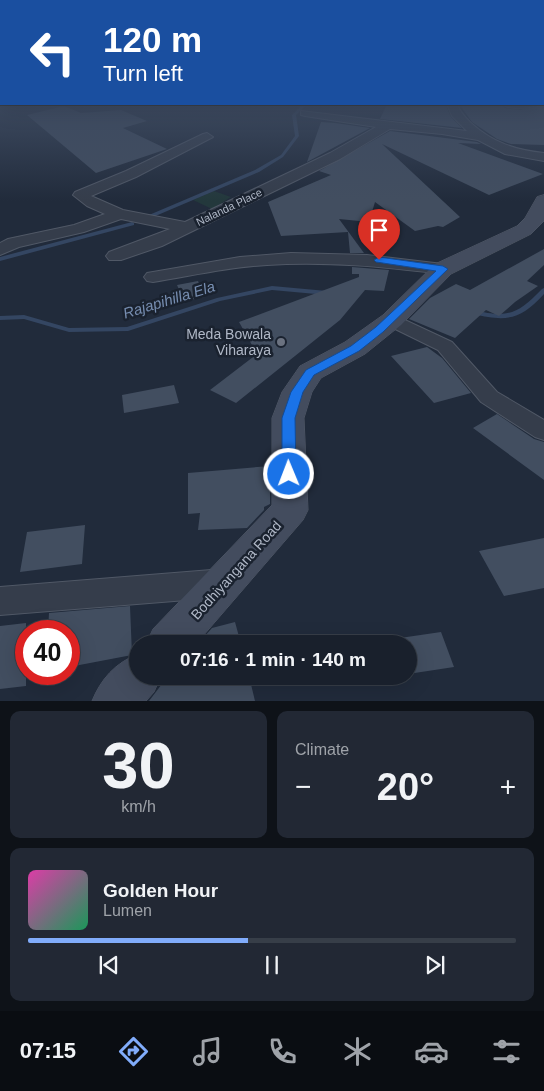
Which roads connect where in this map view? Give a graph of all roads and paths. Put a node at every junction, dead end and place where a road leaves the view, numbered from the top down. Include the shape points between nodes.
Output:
1 (370, 136) edge
2 (472, 136) edge
3 (207, 137) dead end
4 (479, 137) joint
5 (544, 157) edge
6 (544, 202) edge
7 (118, 215) junction
8 (186, 227) junction
9 (0, 250) edge
10 (115, 256) dead end
11 (443, 269) junction
12 (153, 276) dead end
13 (392, 320) junction
14 (544, 431) edge
15 (225, 583) junction
16 (0, 601) edge
17 (176, 635) edge
18 (130, 685) edge
19 (115, 701) edge

1 - 8 street, Nalanda Place via 335,156
2 - 4 street
3 - 7 street, Nalanda Place via 80,196
4 - 5 street via 495,147
6 - 11 street, Bodhiyangana Road via 534,221 524,230
7 - 8 street, Nalanda Place
7 - 9 street via 78,229 14,243
8 - 10 street via 156,242
11 - 12 street via 379,260 288,260 242,262
11 - 13 street, Bodhiyangana Road
13 - 14 street via 445,346 489,396
13 - 15 street, Bodhiyangana Road via 355,348 310,372 301,385 288,418 290,510
15 - 16 street
15 - 17 street, Bodhiyangana Road
18 - 19 street

